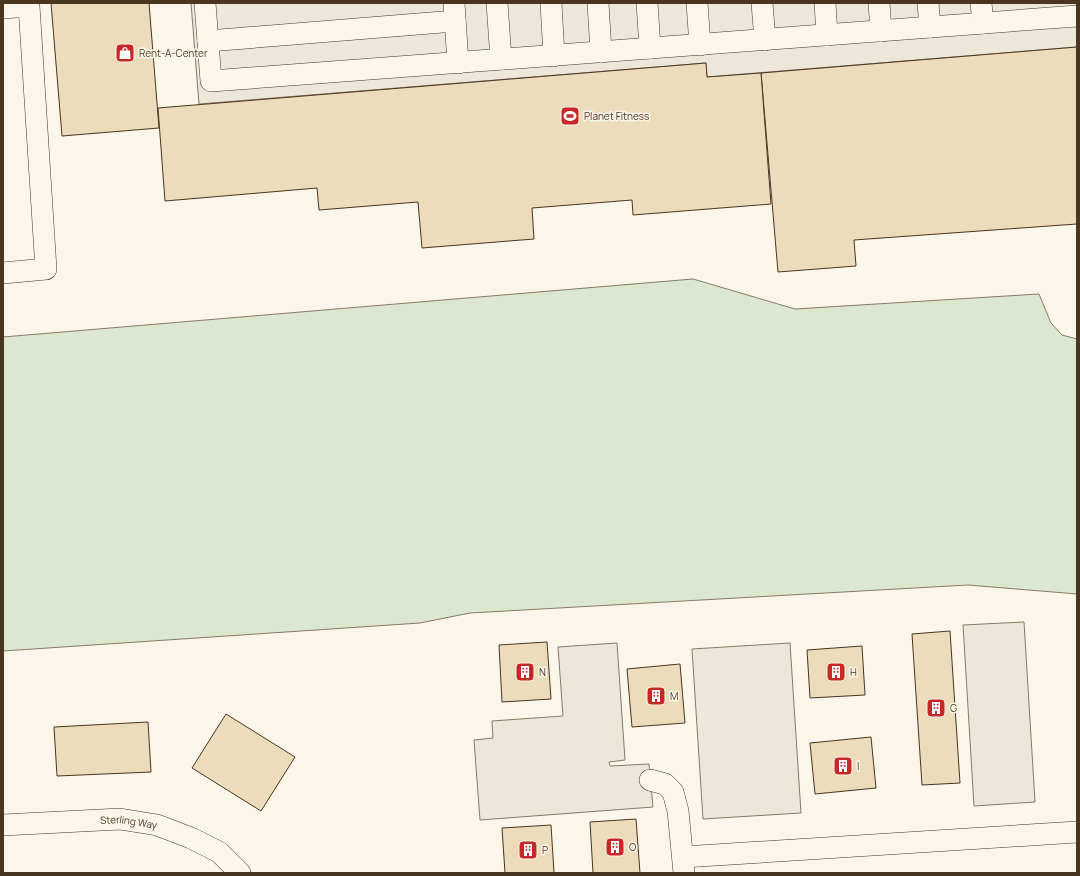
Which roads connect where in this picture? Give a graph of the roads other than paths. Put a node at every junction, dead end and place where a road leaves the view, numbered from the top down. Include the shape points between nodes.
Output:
1 (206, 3) edge
2 (498, 3) edge
3 (551, 3) edge
4 (598, 3) edge
5 (647, 3) edge
6 (697, 3) edge
7 (762, 3) edge
8 (825, 3) edge
9 (879, 3) edge
10 (928, 3) edge
11 (3, 8) edge
12 (1029, 11) edge
13 (454, 12) edge
14 (982, 13) edge
15 (1077, 16) edge
16 (930, 27) junction
17 (881, 31) junction
18 (827, 35) junction
19 (765, 40) junction
20 (208, 41) junction
21 (700, 45) junction
22 (650, 48) junction
23 (601, 52) junction
24 (554, 56) junction
25 (501, 60) junction
26 (458, 63) junction
27 (3, 273) edge
28 (650, 780) dead end
29 (3, 825) edge
30 (1077, 832) edge
31 (683, 865) edge
32 (240, 873) edge

1 - 20 street
2 - 25 street
3 - 24 street
4 - 23 street
5 - 22 street
6 - 21 street
7 - 19 street
8 - 18 street
9 - 17 street
10 - 16 street
11 - 27 street via 29,6 46,270
12 - 14 street
12 - 15 street
13 - 20 street
13 - 26 street
14 - 16 street
16 - 17 street
17 - 18 street
18 - 19 street
19 - 21 street
20 - 26 street via 211,81
21 - 22 street
22 - 23 street
23 - 24 street
24 - 25 street
25 - 26 street
28 - 31 street via 665,784 673,792 678,811
29 - 32 street, Sterling Way via 120,819 157,825 219,852
30 - 31 street

